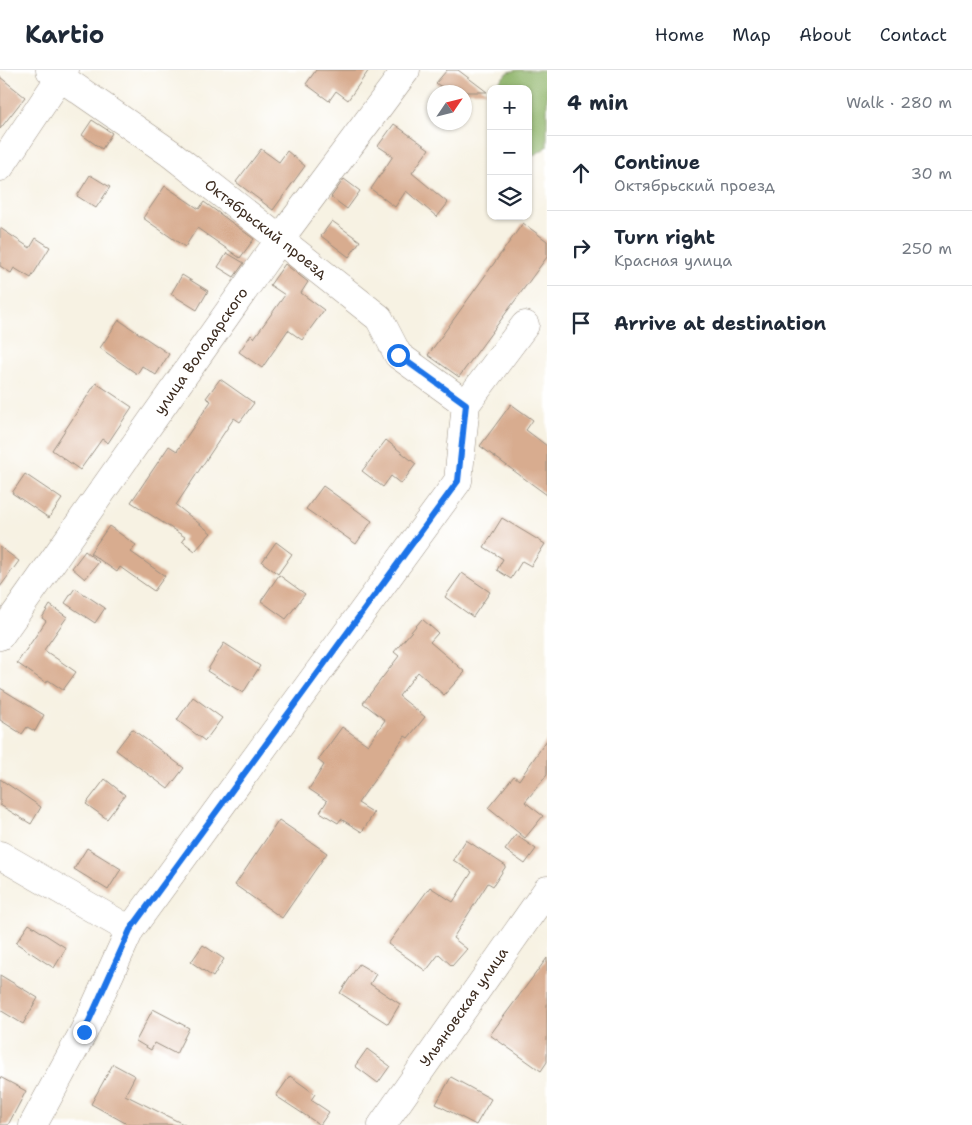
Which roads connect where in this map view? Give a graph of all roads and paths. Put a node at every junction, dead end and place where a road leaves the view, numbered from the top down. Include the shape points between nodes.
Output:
1 (406, 70) edge
2 (58, 72) edge
3 (0, 167) edge
4 (280, 239) junction
5 (525, 325) dead end
6 (466, 404) junction
7 (0, 636) edge
8 (0, 855) edge
9 (547, 890) edge
10 (130, 930) junction
11 (33, 1125) edge
12 (382, 1125) edge

1 - 4 street, улица Володарского
2 - 3 street
2 - 4 street, Октябрьский проезд via 170,153
4 - 6 street, Октябрьский проезд via 379,318 398,355
4 - 7 street, улица Володарского
5 - 6 street
6 - 10 street via 458,481
8 - 10 street
9 - 12 street, Ульяновская улица
10 - 11 street via 84,1032

